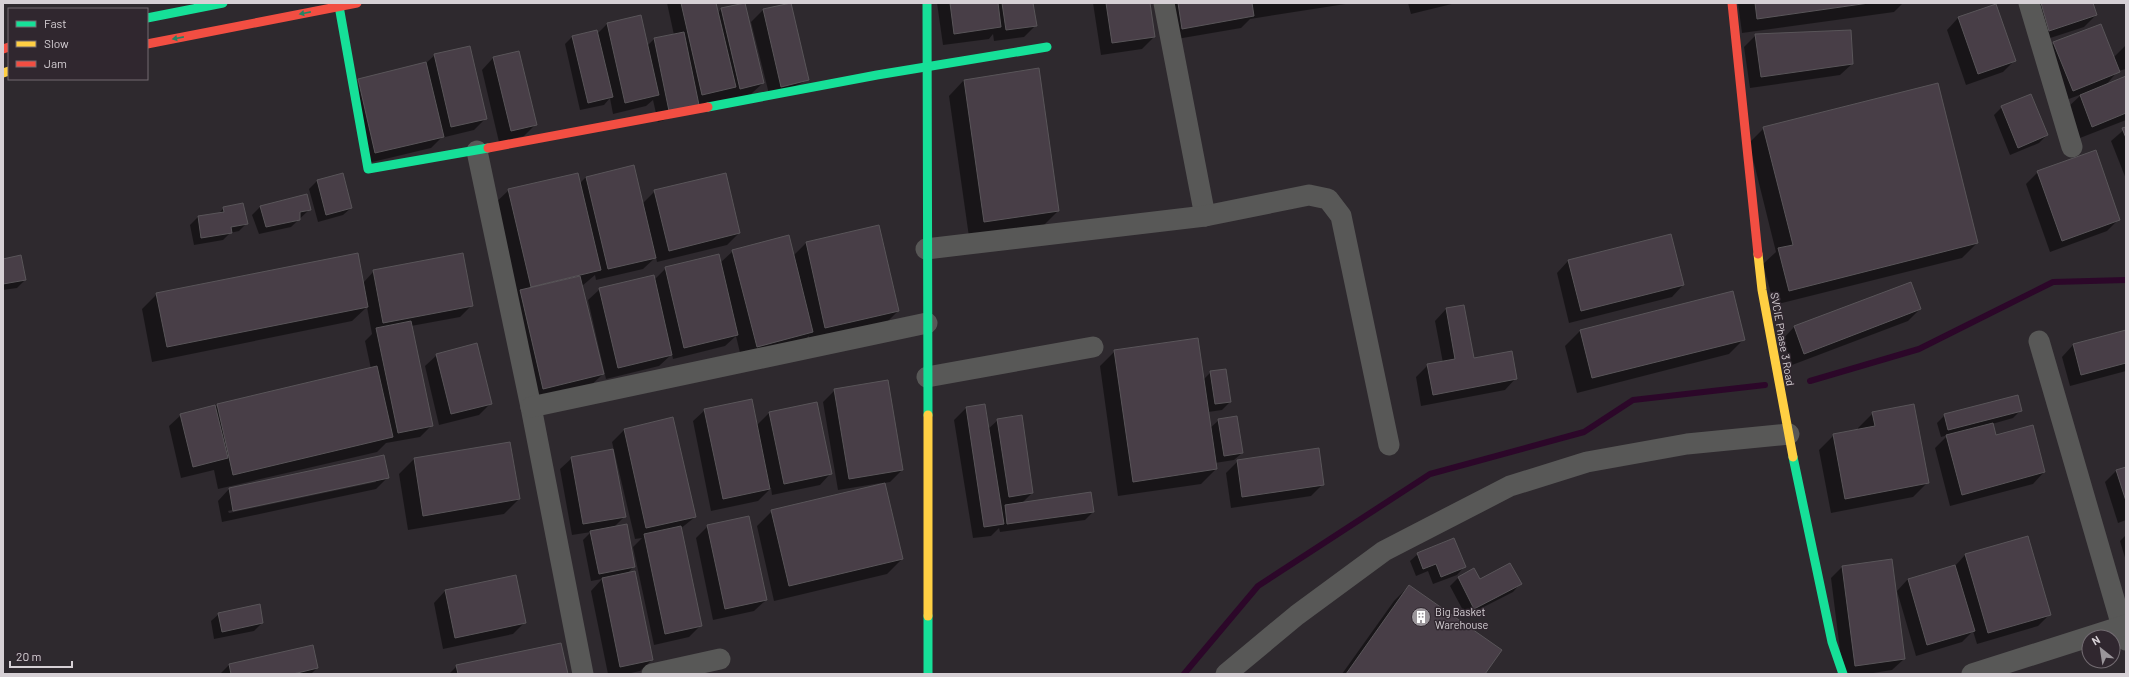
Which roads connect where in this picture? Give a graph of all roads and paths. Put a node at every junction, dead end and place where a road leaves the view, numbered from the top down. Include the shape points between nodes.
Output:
1 (223, 3) edge
2 (357, 3) edge
3 (927, 3) edge
4 (1164, 3) edge
5 (1732, 3) edge
6 (2029, 3) edge
7 (339, 6) junction
8 (148, 18) edge
9 (148, 44) edge
10 (1047, 47) dead end
11 (928, 65) junction
12 (2072, 147) dead end
13 (477, 152) junction
14 (1205, 216) junction
15 (926, 249) junction
16 (926, 323) junction
17 (2039, 341) dead end
18 (1093, 347) dead end
19 (927, 377) junction
20 (531, 407) junction
21 (1789, 434) junction
22 (1389, 445) dead end
23 (2125, 630) edge
24 (720, 659) dead end
25 (582, 674) edge
26 (652, 674) edge
27 (928, 674) edge
28 (1226, 674) edge
29 (1843, 674) edge
30 (1972, 674) edge

1 - 8 street
2 - 7 street
3 - 11 street
4 - 14 street
5 - 21 street, SVCIE Phase 3 Road via 1762,290
6 - 12 street
7 -> 9 street
7 - 13 street via 368,169
10 - 11 street
11 - 13 street
11 - 15 street
13 - 20 street
14 - 15 street
14 - 22 street via 1309,194 1328,200 1341,216
15 - 16 street
16 - 19 street
16 - 20 street
17 - 23 street
18 - 19 street
19 - 27 street
20 - 25 street
21 - 28 street via 1687,444 1587,462 1510,486 1384,551 1297,615
21 - 29 street, SVCIE Phase 3 Road via 1832,642
23 - 30 street
24 - 26 street

